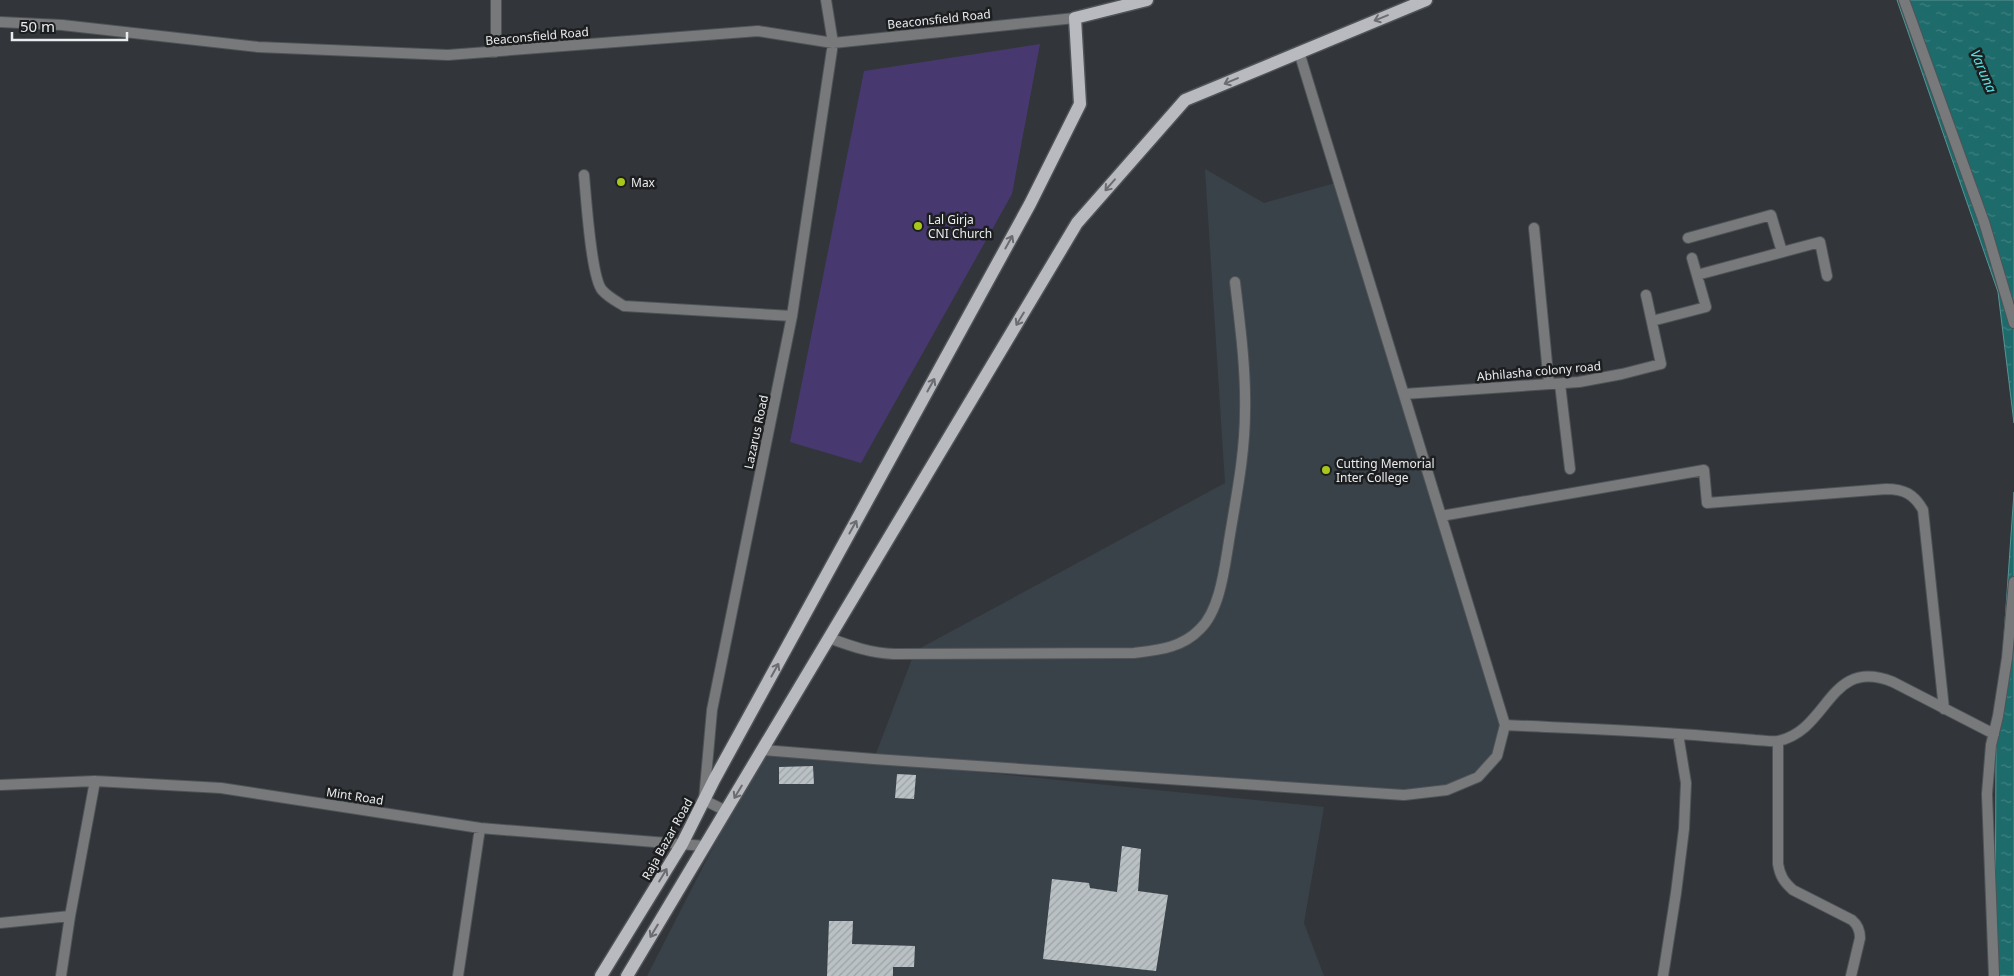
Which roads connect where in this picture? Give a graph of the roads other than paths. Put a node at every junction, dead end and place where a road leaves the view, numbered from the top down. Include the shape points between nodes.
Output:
1 (496, 0) edge
2 (826, 0) edge
3 (1148, 0) edge
4 (1426, 0) edge
5 (1904, 0) edge
6 (1075, 18) junction
7 (0, 22) edge
8 (833, 43) junction
9 (496, 52) junction
10 (1299, 52) junction
11 (584, 175) dead end
12 (1534, 228) dead end
13 (1688, 238) dead end
14 (1782, 252) junction
15 (1692, 258) dead end
16 (1697, 275) junction
17 (1827, 276) dead end
18 (1235, 282) dead end
19 (1646, 295) dead end
20 (792, 316) junction
21 (1652, 320) junction
22 (2014, 322) edge
23 (1548, 384) junction
24 (1560, 384) junction
25 (1404, 394) junction
26 (1570, 468) dead end
27 (1441, 516) junction
28 (2014, 582) edge
29 (829, 638) junction
30 (1944, 709) junction
31 (1505, 725) junction
32 (1678, 734) junction
33 (1994, 734) junction
34 (1778, 741) junction
35 (763, 750) junction
36 (95, 781) junction
37 (0, 785) edge
38 (704, 800) junction
39 (726, 811) junction
40 (480, 828) junction
41 (682, 844) junction
42 (705, 846) junction
43 (70, 916) junction
44 (0, 923) edge
45 (61, 976) edge
46 (458, 976) edge
47 (601, 976) edge
48 (627, 976) edge
49 (1663, 976) edge
50 (1851, 976) edge
51 (1994, 976) edge

1 - 9 street
2 - 8 street, Lazarus Road
3 - 6 main road
4 -> 10 main road
5 - 22 street via 1984,222
6 - 8 street, Beaconsfield Road
38 -> 6 main road, Raja Bazar Road via 1030,204 1080,104
7 - 9 street, Beaconsfield Road via 62,25 258,47 448,55
8 - 9 street, Beaconsfield Road via 758,31
8 - 20 street, Lazarus Road
10 - 25 street
10 -> 29 main road via 1185,100 1077,223
11 - 20 street via 593,258 600,289 609,297 624,306
12 - 23 street
13 - 14 street via 1770,215
14 - 16 street
14 - 17 street via 1820,242
15 - 16 street
16 - 21 street via 1706,307
18 - 29 street via 1244,359 1245,404 1240,476 1222,581 1212,612 1202,628 1185,642 1162,650 1134,653 876,654
19 - 21 street, Abhilasha colony road
20 - 38 street, Lazarus Road via 712,710
21 - 24 street, Abhilasha colony road via 1661,364
23 - 24 street, Abhilasha colony road
23 - 25 street, Abhilasha colony road
24 - 26 street
25 - 27 street
27 - 30 street via 1704,470 1707,503 1899,489 1918,500 1923,510
27 - 31 street
28 - 33 street via 2008,658
29 - 35 main road
30 - 33 street
30 - 34 street via 1879,676 1856,677 1838,689 1805,727
31 - 32 street
31 - 35 street via 1497,756 1478,777 1447,790 1404,795
32 - 34 street
32 - 49 street via 1686,783 1684,829
33 - 51 street via 1987,794
34 - 50 street via 1780,874 1793,890 1856,923 1860,938
35 -> 39 main road
36 - 37 street, Mint Road
36 - 40 street, Mint Road via 222,788
36 - 43 street
38 - 39 street
38 - 41 main road, Raja Bazar Road
39 - 42 main road
40 - 41 street, Mint Road
40 - 46 street
41 - 42 street, Mint Road
47 -> 41 main road, Raja Bazar Road
42 -> 48 main road
43 - 44 street
43 - 45 street

